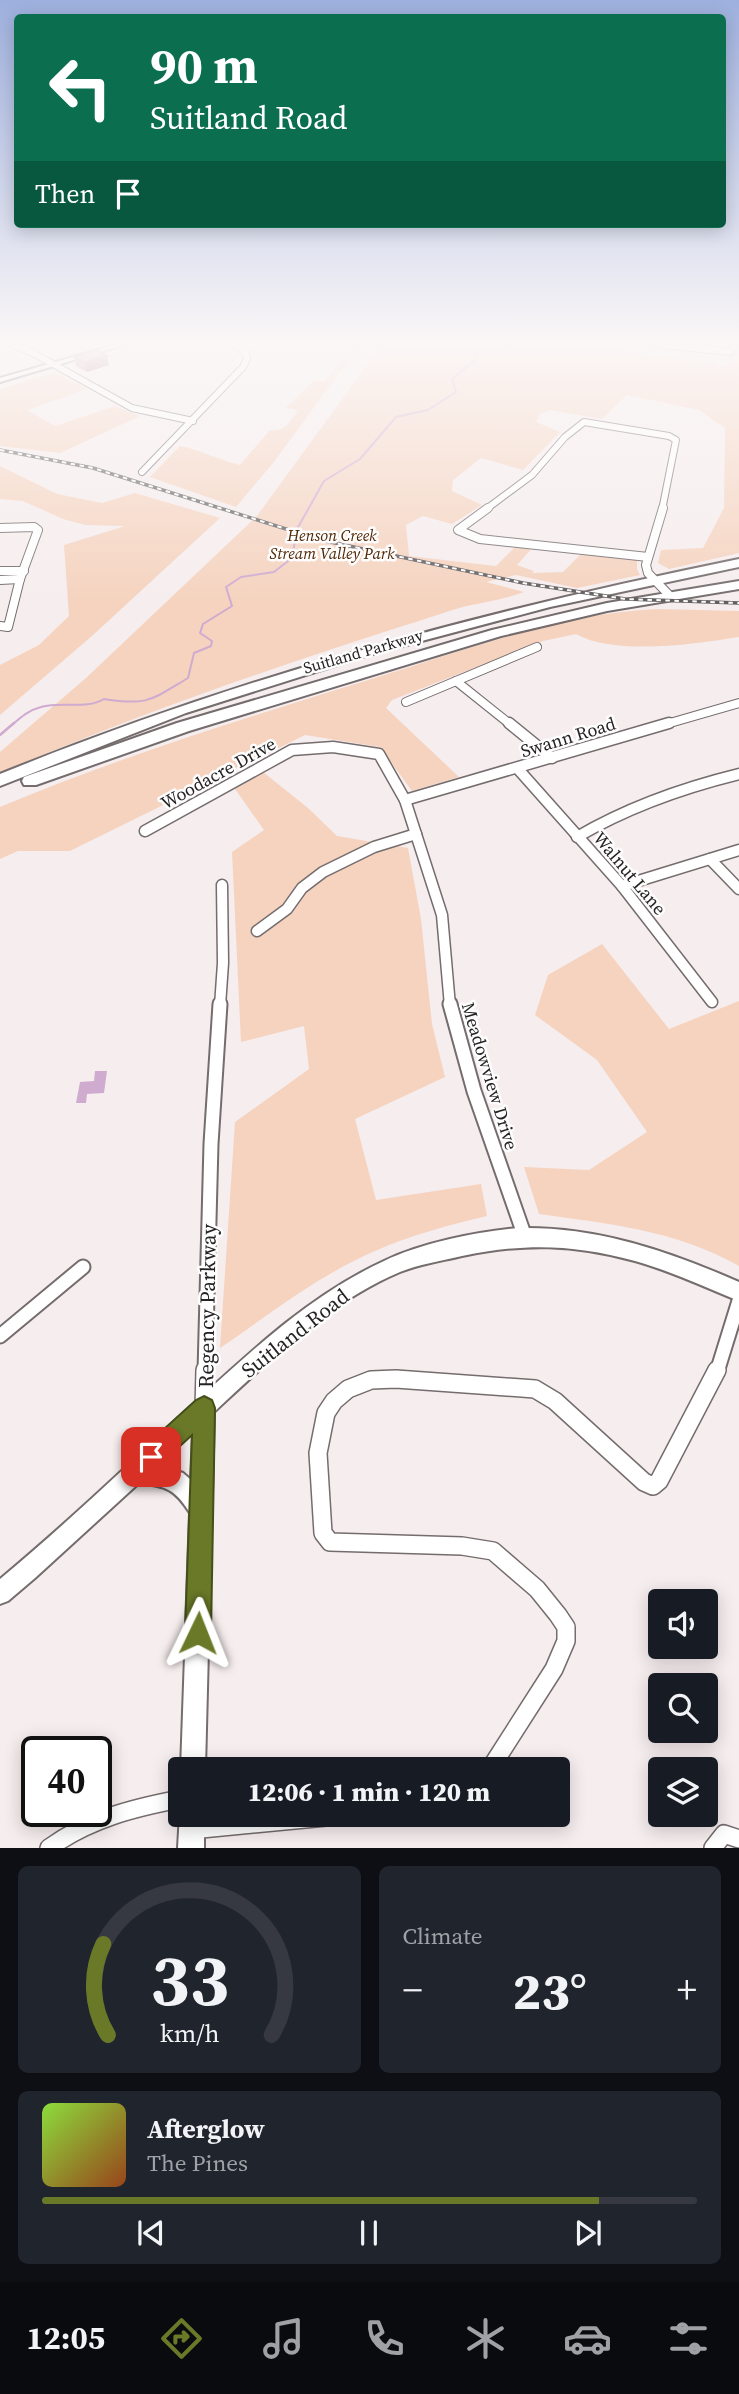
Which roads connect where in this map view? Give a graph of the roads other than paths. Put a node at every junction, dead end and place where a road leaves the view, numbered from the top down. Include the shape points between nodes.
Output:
1 (184, 430) edge
2 (572, 430) edge
3 (638, 430) edge
4 (142, 472) dead end
5 (0, 528) edge
6 (648, 558) junction
7 (739, 563) edge
8 (0, 571) edge
9 (24, 571) junction
10 (20, 579) junction
11 (0, 580) edge
12 (655, 580) junction
13 (739, 585) edge
14 (670, 596) junction
15 (0, 626) edge
16 (537, 648) dead end
17 (456, 681) junction
18 (406, 702) dead end
19 (739, 703) edge
20 (552, 758) junction
21 (519, 769) junction
22 (739, 774) edge
23 (0, 780) edge
24 (0, 793) edge
25 (405, 800) junction
26 (145, 831) dead end
27 (416, 834) junction
28 (577, 837) junction
29 (739, 850) edge
30 (710, 859) junction
31 (222, 885) dead end
32 (622, 886) junction
33 (739, 889) edge
34 (257, 931) dead end
35 (712, 1002) dead end
36 (525, 1237) junction
37 (83, 1267) dead end
38 (739, 1292) edge
39 (739, 1301) edge
40 (0, 1336) edge
41 (204, 1408) junction
42 (134, 1472) junction
43 (202, 1512) junction
44 (0, 1593) edge
45 (193, 1757) edge
46 (498, 1757) edge
47 (168, 1801) edge
48 (230, 1827) edge
49 (191, 1831) edge
50 (739, 1839) edge
51 (49, 1848) edge
52 (713, 1848) edge

1 - 4 street
2 - 6 street via 526,480 459,531 490,540
3 - 6 street via 675,439 665,501
5 - 9 street via 37,528
6 - 12 street via 646,571
7 - 12 highway, Suitland Parkway
8 - 9 street
9 - 10 street
10 - 11 street
10 - 15 street via 8,627
12 - 14 street
12 - 23 highway, Suitland Parkway via 475,620 320,663 160,716
13 - 14 highway, Suitland Parkway
14 - 24 highway, Suitland Parkway via 468,642 183,727
16 - 17 street
17 - 18 street
17 - 20 street
19 - 20 street, Swann Road
20 - 21 street, Swann Road
21 - 25 street, Swann Road
21 - 28 street, Walnut Lane
22 - 28 street via 623,810
25 - 26 street, Woodacre Drive via 379,754 316,747 278,756
25 - 27 street, Meadowview Drive
27 - 34 street via 374,847 323,872 302,888 287,909
27 - 36 street, Meadowview Drive via 442,915 450,1009
28 - 32 street, Walnut Lane
29 - 30 street
30 - 32 street
30 - 33 street
31 - 41 street, Regency Parkway via 223,963 211,1144
32 - 35 street, Walnut Lane
36 - 38 main road, Suitland Road via 591,1241 652,1255
36 - 41 main road, Suitland Road via 440,1251 385,1269 320,1309
37 - 40 street
39 - 46 street via 702,1405 653,1486 535,1389 371,1380 348,1389 326,1413 318,1453 323,1533 330,1542 493,1551 537,1589 566,1627 566,1641 554,1669
41 - 42 main road, Suitland Road
41 - 43 main road, Regency Parkway
42 - 43 main road via 185,1485
42 - 44 main road, Suitland Road
43 - 45 main road, Regency Parkway
47 - 51 street via 102,1819
48 - 49 street
50 - 52 street via 724,1834

